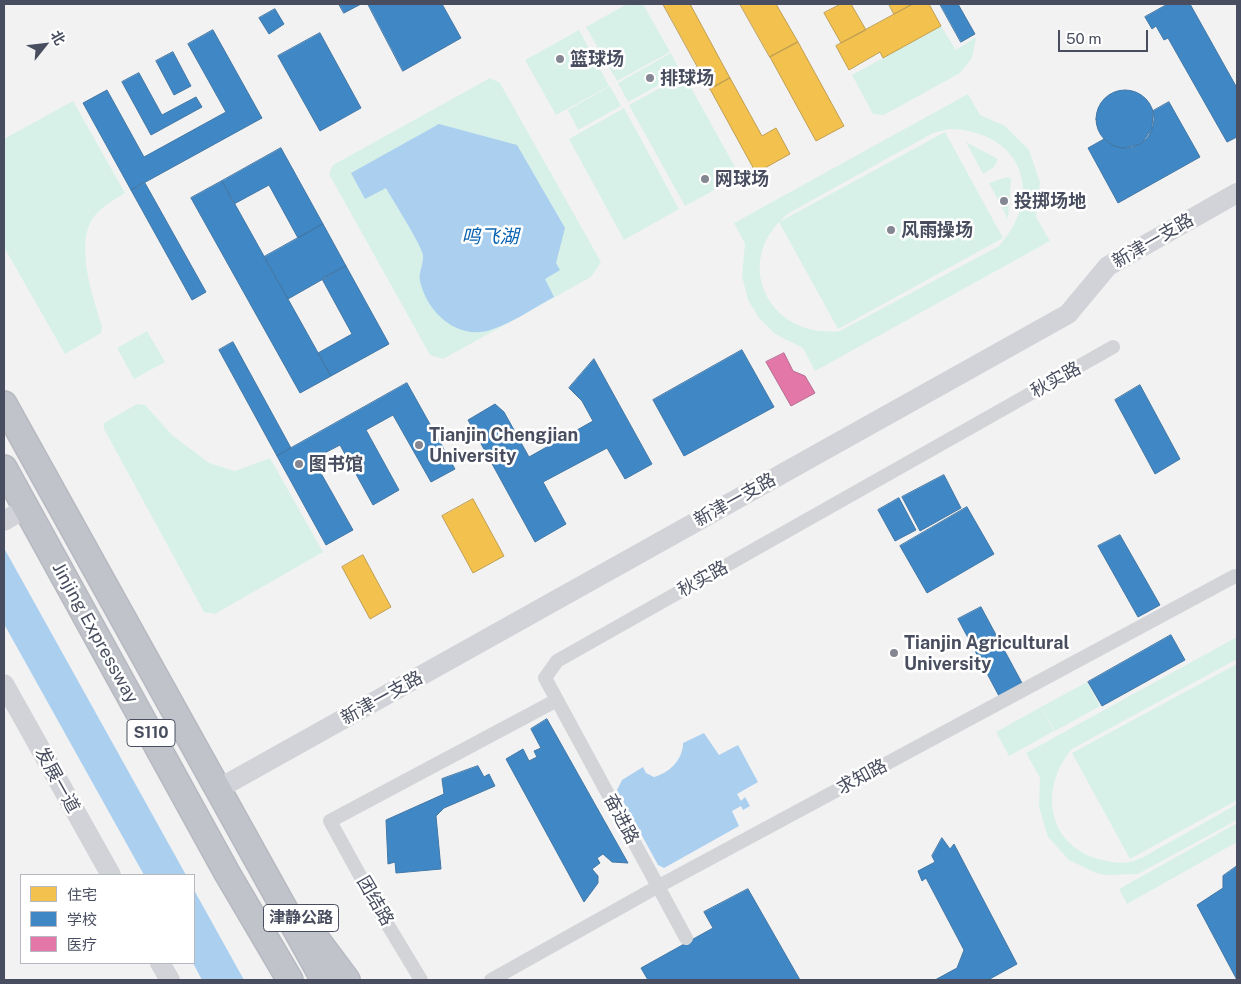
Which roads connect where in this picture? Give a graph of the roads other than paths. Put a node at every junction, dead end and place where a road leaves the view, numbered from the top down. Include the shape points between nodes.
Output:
1 (1237, 193) edge
2 (1113, 348) dead end
3 (4, 404) edge
4 (41, 471) junction
5 (9, 477) edge
6 (26, 508) junction
7 (4, 521) edge
8 (1235, 576) dead end
9 (4, 684) edge
10 (557, 700) junction
11 (218, 789) junction
12 (256, 857) junction
13 (227, 873) junction
14 (110, 874) edge
15 (657, 887) junction
16 (686, 938) dead end
17 (161, 964) edge
18 (170, 980) edge
19 (275, 980) edge
20 (290, 980) edge
21 (324, 980) edge
22 (346, 980) edge
23 (421, 980) edge
24 (491, 980) edge

1 - 11 street, 新津一支路 via 1108,266 1068,314
2 - 10 street, 秋实路 via 557,661 545,678
3 - 4 highway, Jinjing Expressway / S110
4 - 5 highway via 32,467 20,469
4 - 11 highway, Jinjing Expressway / S110
5 - 6 highway, Jinjing Expressway / S110
6 - 7 street
6 - 13 highway, Jinjing Expressway / S110
8 - 15 street, 求知路
9 - 14 street, 发展一道
10 - 15 street, 奋进路
10 - 23 street, 团结路 via 330,821
11 - 12 highway, Jinjing Expressway / S110
12 - 21 highway
12 - 22 highway, 津静公路
13 - 19 highway
13 - 20 highway, Jinjing Expressway / S110
15 - 16 street, 奋进路
15 - 24 street, 求知路
17 - 18 street

